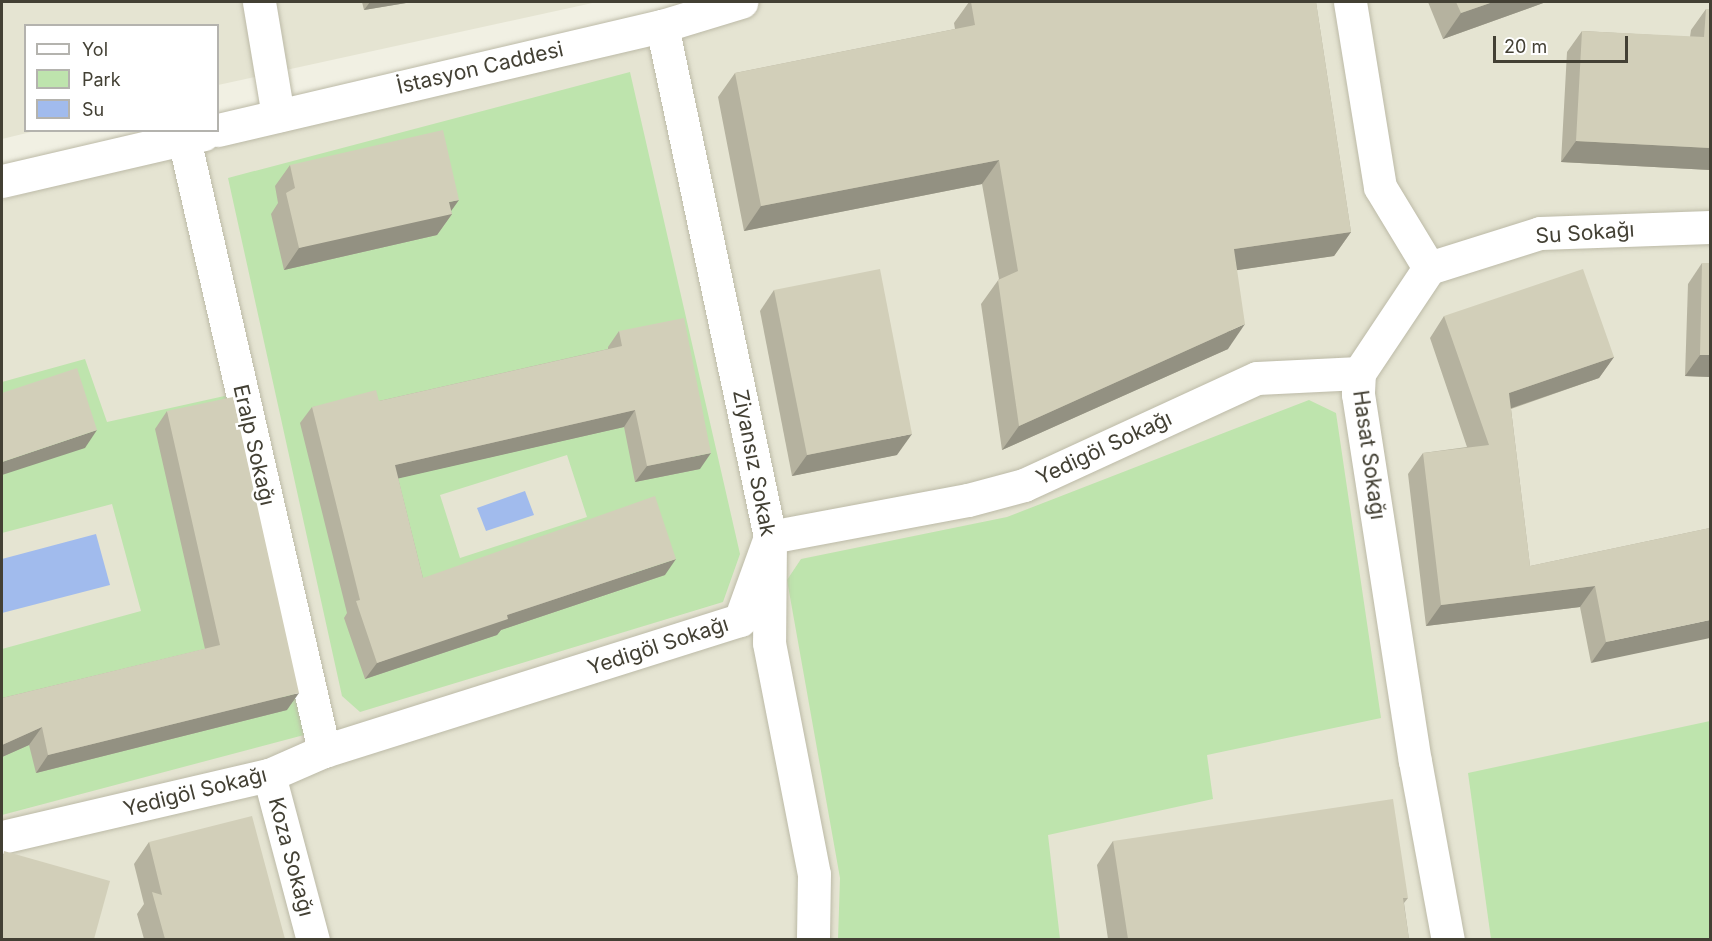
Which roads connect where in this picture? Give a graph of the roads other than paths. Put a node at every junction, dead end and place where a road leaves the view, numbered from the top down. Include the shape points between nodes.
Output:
1 (259, 2) edge
2 (741, 2) edge
3 (1350, 2) edge
4 (662, 26) junction
5 (278, 115) junction
6 (219, 130) edge
7 (210, 132) edge
8 (184, 139) junction
9 (2, 181) edge
10 (1710, 227) edge
11 (1429, 268) junction
12 (1359, 373) junction
13 (770, 537) junction
14 (324, 752) junction
15 (269, 775) junction
16 (2, 837) edge
17 (313, 939) edge
18 (813, 939) edge
19 (1448, 939) edge

1 - 5 street
2 - 4 street, İstasyon Caddesi
3 - 11 street via 1380,187
4 - 5 street, İstasyon Caddesi
4 - 13 street, Ziyansız Sokak
5 - 6 street, İstasyon Caddesi
7 - 8 street, İstasyon Caddesi
8 - 9 street, İstasyon Caddesi
8 - 14 street, Eralp Sokağı
10 - 11 street, Su Sokağı via 1540,233
11 - 12 street, Hasat Sokağı
12 - 13 street, Yedigöl Sokağı via 1257,378 1024,484 968,500
12 - 19 street, Hasat Sokağı via 1358,394 1415,761
13 - 14 street, Yedigöl Sokağı via 740,620
13 - 18 street, Ziyansız Sokak via 769,643 814,874
14 - 15 street, Yedigöl Sokağı
15 - 16 street, Yedigöl Sokağı
15 - 17 street, Koza Sokağı

